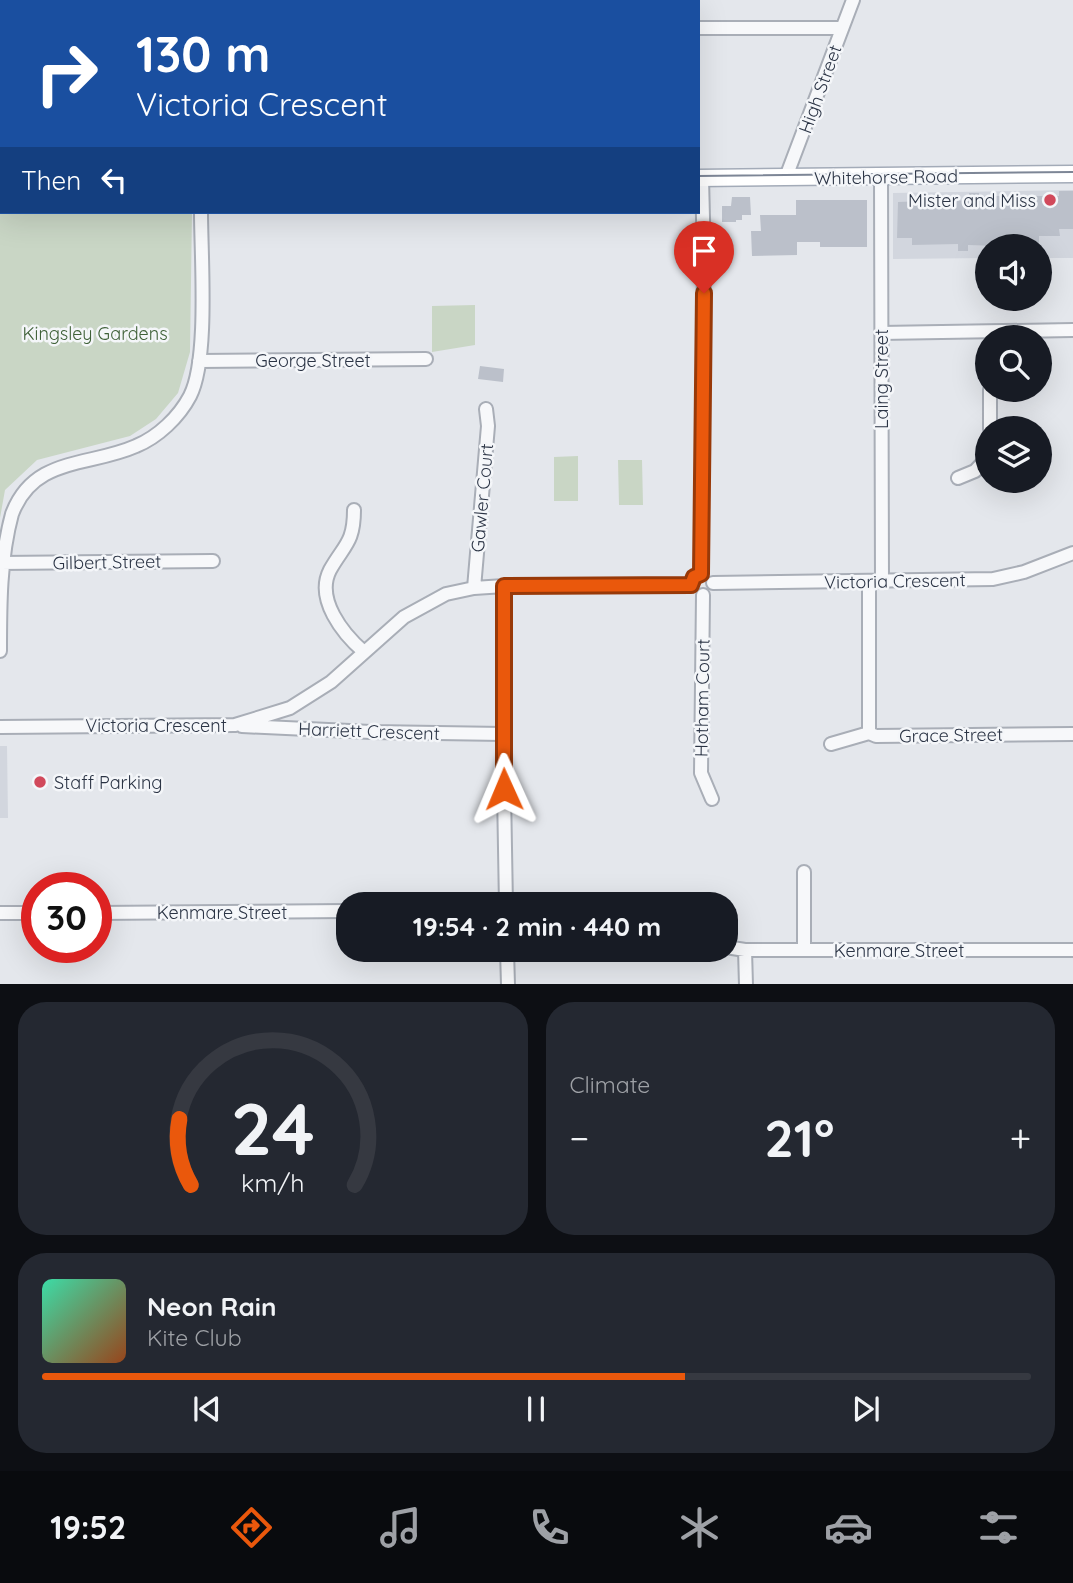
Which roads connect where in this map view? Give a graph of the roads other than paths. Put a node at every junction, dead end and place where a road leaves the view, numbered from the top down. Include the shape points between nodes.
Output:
1 (853, 0) edge
2 (700, 28) edge
3 (842, 28) junction
4 (1073, 174) edge
5 (786, 177) junction
6 (881, 177) junction
7 (700, 178) edge
8 (201, 214) edge
9 (1073, 330) edge
10 (1052, 331) edge
11 (881, 333) junction
12 (975, 335) edge
13 (426, 359) dead end
14 (199, 361) junction
15 (486, 409) dead end
16 (975, 471) edge
17 (958, 478) dead end
18 (354, 510) dead end
19 (1073, 553) edge
20 (213, 561) dead end
21 (1, 563) edge
22 (701, 574) junction
23 (875, 582) junction
24 (713, 583) junction
25 (691, 585) junction
26 (504, 586) junction
27 (474, 588) junction
28 (703, 595) junction
29 (0, 651) edge
30 (363, 652) junction
31 (235, 725) junction
32 (0, 727) edge
33 (869, 733) junction
34 (1073, 733) edge
35 (503, 734) junction
36 (831, 744) dead end
37 (712, 799) dead end
38 (804, 872) dead end
39 (506, 892) edge
40 (336, 911) edge
41 (112, 912) edge
42 (0, 913) edge
43 (21, 913) edge
44 (738, 949) edge
45 (804, 949) junction
46 (745, 950) junction
47 (1073, 950) edge
48 (507, 962) edge
49 (508, 984) edge
50 (746, 984) edge

1 - 3 street, High Street
2 - 3 street
3 - 5 street, High Street
4 - 6 main road, Whitehorse Road
5 - 6 main road, Whitehorse Road
5 - 7 main road, Whitehorse Road
6 - 11 street, Laing Street
7 - 22 street via 704,258
8 - 14 street
9 - 10 street
11 - 12 street
11 - 23 street, Laing Street
13 - 14 street, George Street
14 - 21 street via 190,397 151,438 135,447 52,470 29,487 13,512
15 - 27 street, Gawler Court
16 - 17 street
18 - 30 street via 350,539 331,569 327,586 336,619
19 - 23 street, Victoria Crescent via 993,579
20 - 21 street, Gilbert Street
21 - 29 street
22 - 24 street
22 - 25 street
23 - 24 street, Victoria Crescent
23 - 33 street, Laing Street
24 - 28 street via 711,592
25 - 26 street, Victoria Crescent
25 - 28 street via 695,593
26 - 27 street, Victoria Crescent
26 - 35 street
27 - 30 street, Victoria Crescent via 446,594 404,617
28 - 37 street, Hotham Court via 701,773
30 - 31 street, Victoria Crescent via 331,682 290,708
31 - 32 street, Victoria Crescent
31 - 35 street, Harriett Crescent
33 - 34 street, Grace Street
33 - 36 street, Grace Street
35 - 39 street
38 - 45 street
40 - 41 street, Kenmare Street
42 - 43 street
44 - 46 street, Kenmare Street
45 - 46 street, Kenmare Street
45 - 47 street, Kenmare Street
46 - 50 street
48 - 49 street

